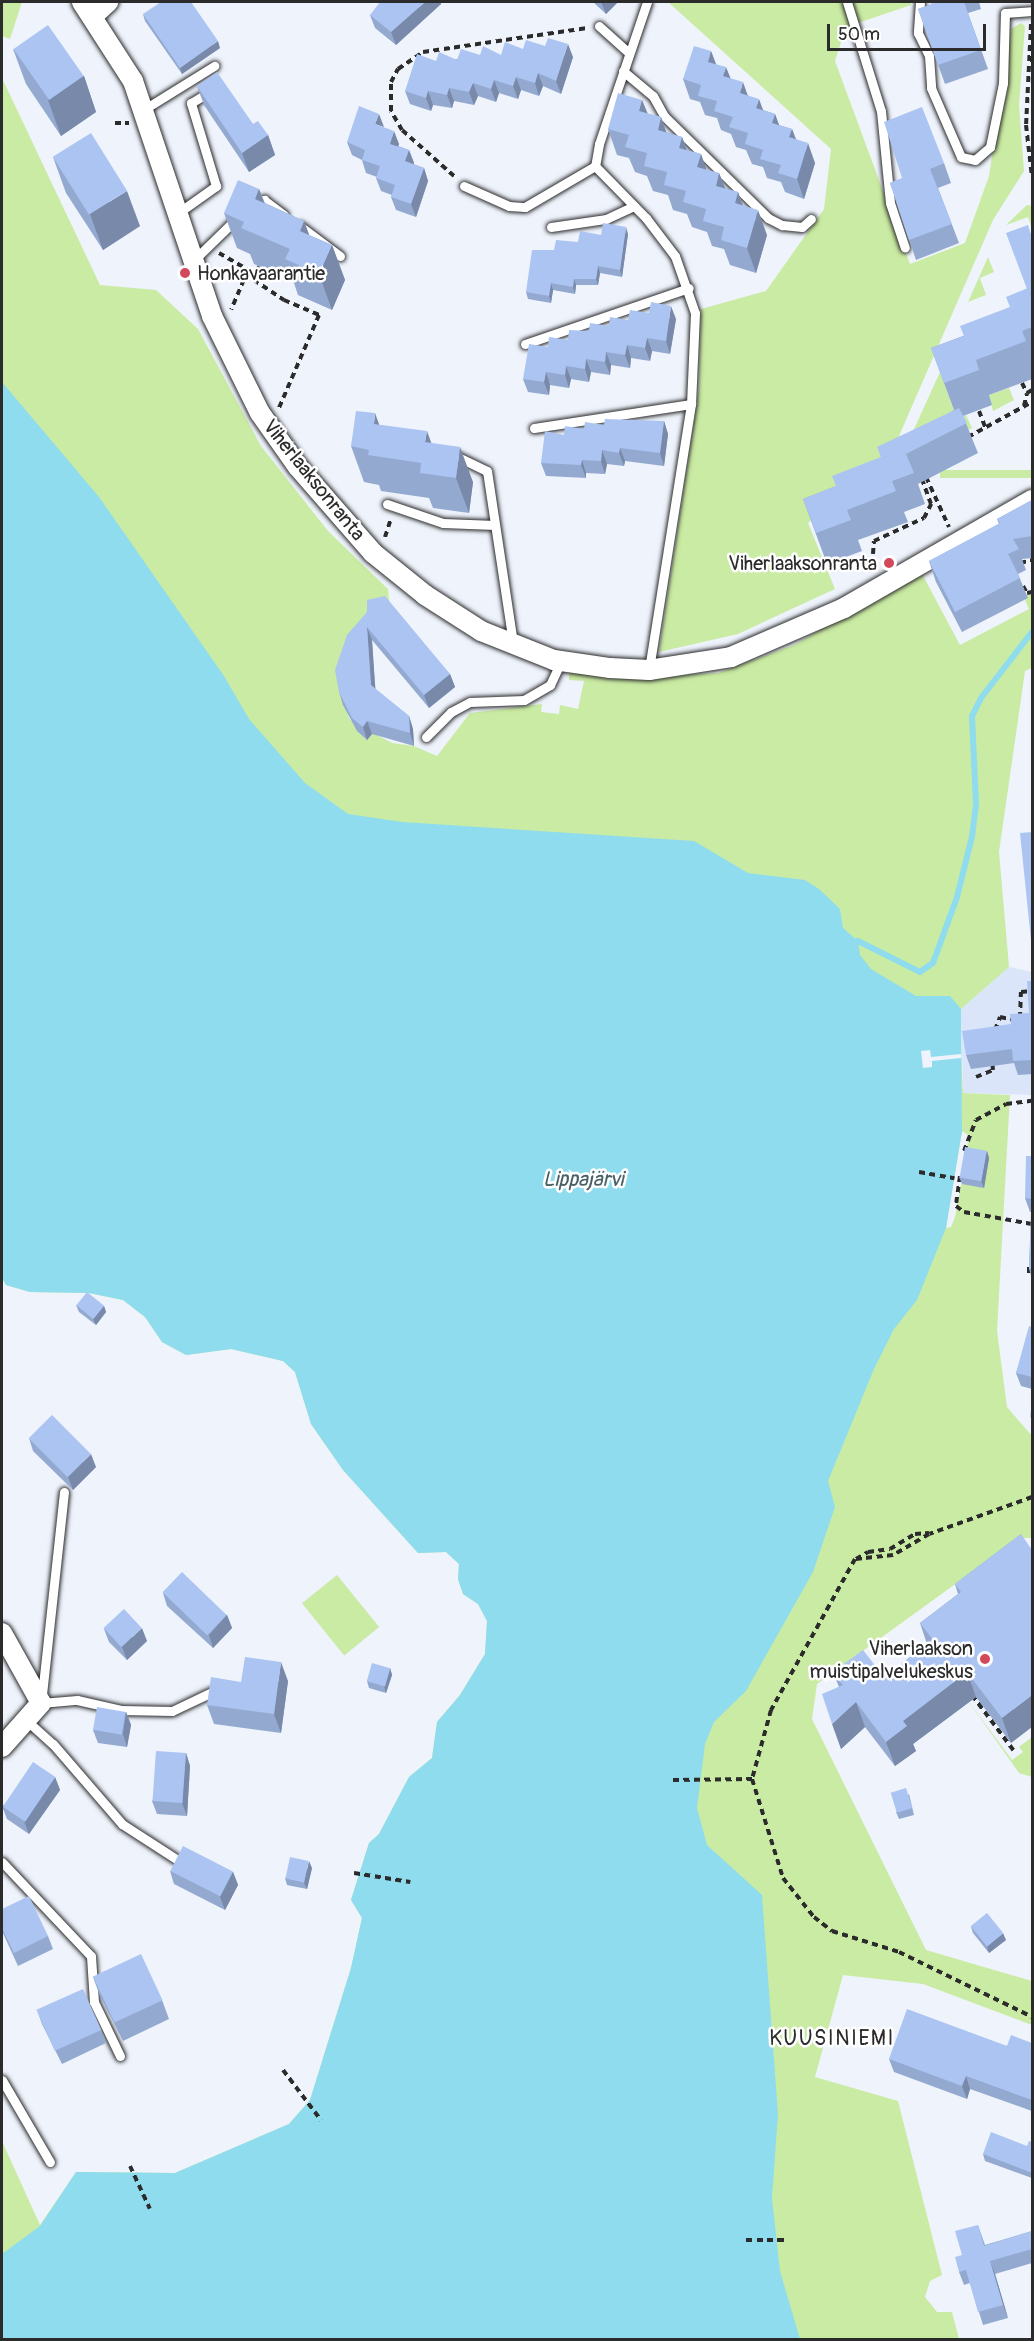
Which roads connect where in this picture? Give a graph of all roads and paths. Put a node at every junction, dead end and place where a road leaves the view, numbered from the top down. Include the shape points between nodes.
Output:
1 (108, 2) edge
2 (647, 2) edge
3 (848, 2) edge
4 (920, 2) edge
5 (87, 9) edge
6 (1032, 11) edge
7 (599, 26) joint
8 (629, 53) junction
9 (214, 66) dead end
10 (623, 71) junction
11 (223, 83) edge
12 (143, 110) junction
13 (595, 166) junction
14 (1032, 177) edge
15 (464, 186) joint
16 (634, 206) junction
17 (178, 213) junction
18 (811, 219) dead end
19 (551, 227) dead end
20 (905, 248) edge
21 (200, 253) junction
22 (339, 256) dead end
23 (259, 266) edge
24 (245, 274) junction
25 (253, 279) junction
26 (689, 288) junction
27 (308, 299) edge
28 (304, 309) junction
29 (227, 319) dead end
30 (525, 344) dead end
31 (1022, 383) dead end
32 (1032, 390) edge
33 (1027, 393) junction
34 (1032, 402) edge
35 (691, 404) junction
36 (1024, 406) junction
37 (979, 411) dead end
38 (277, 414) dead end
39 (985, 427) junction
40 (534, 428) dead end
41 (965, 438) edge
42 (444, 451) edge
43 (919, 470) edge
44 (921, 475) junction
45 (1032, 500) edge
46 (387, 504) dead end
47 (390, 521) dead end
48 (495, 525) junction
49 (949, 528) dead end
50 (382, 545) dead end
51 (873, 554) dead end
52 (1032, 560) edge
53 (1016, 561) edge
54 (1022, 584) edge
55 (1032, 592) edge
56 (513, 645) junction
57 (561, 661) junction
58 (649, 670) junction
59 (426, 737) dead end
60 (1032, 991) edge
61 (993, 1041) edge
62 (992, 1058) edge
63 (976, 1077) dead end
64 (1032, 1101) edge
65 (920, 1172) dead end
66 (954, 1178) dead end
67 (1032, 1224) edge
68 (1030, 1234) edge
69 (1030, 1253) edge
70 (1029, 1273) edge
71 (64, 1492) dead end
72 (1032, 1497) edge
73 (2, 1633) edge
74 (212, 1692) edge
75 (972, 1695) edge
76 (41, 1703) junction
77 (26, 1720) junction
78 (2, 1747) edge
79 (1014, 1751) dead end
80 (753, 1779) junction
81 (673, 1780) dead end
82 (176, 1859) edge
83 (2, 1862) edge
84 (354, 1873) dead end
85 (410, 1882) dead end
86 (1032, 2017) edge
87 (120, 2056) dead end
88 (283, 2070) dead end
89 (2, 2080) edge
90 (321, 2120) dead end
91 (50, 2162) dead end
92 (130, 2166) dead end
93 (150, 2209) dead end
94 (746, 2240) dead end
95 (786, 2240) dead end

1 - 5 street
2 - 8 lane
3 - 20 lane via 881,111 890,202
4 - 6 lane via 918,33 929,56 931,88 962,157 975,160 990,147 1003,83 1005,13
5 - 12 street, Viherlaaksonranta via 133,81
6 - 14 path via 1026,80
7 - 8 lane
7 - 15 path via 423,52 398,69 392,82 391,111 402,130
8 - 10 lane
9 - 12 lane
10 - 13 lane
10 - 18 lane via 653,96 664,116 768,218 782,225 802,227
11 - 17 lane via 191,103 216,186
12 - 17 street, Viherlaaksonranta
13 - 15 lane via 525,207 509,206
13 - 16 lane
16 - 19 lane via 606,219
16 - 26 lane via 675,256
17 - 21 street, Viherlaaksonranta
21 - 22 lane via 243,212 264,200
21 - 24 path via 248,270
21 - 56 street, Viherlaaksonranta via 212,316 240,378 260,413 330,506 373,553 425,595 455,616
23 - 25 path
24 - 25 path
24 - 29 path
25 - 28 path
26 - 30 lane
26 - 35 lane via 695,313
27 - 28 path
28 - 38 path via 319,315
31 - 33 path
32 - 33 path
33 - 36 path
34 - 36 path
35 - 40 lane
35 - 58 lane
36 - 39 path
37 - 39 path
39 - 41 path
42 - 48 lane via 487,471
43 - 44 path
44 - 49 path via 928,478
44 - 51 path via 931,504 924,518 873,541
45 - 58 street, Viherlaaksonranta via 797,632 731,657
46 - 48 lane via 443,523
47 - 50 path
48 - 56 lane
52 - 53 path via 1019,563 1014,570 1018,568
54 - 55 path via 1027,593
56 - 57 street, Viherlaaksonranta
57 - 58 street, Viherlaaksonranta
57 - 59 lane via 550,685 524,700 470,702 450,712
60 - 61 path via 1021,992 1020,1018 1015,1021 1000,1017
62 - 63 path via 993,1070
64 - 67 path via 1006,1104 976,1120 964,1153 956,1206 964,1212
65 - 66 path
67 - 68 path
69 - 70 path
71 - 76 lane
72 - 80 path via 933,1533 893,1555 855,1559 771,1710
73 - 76 street
74 - 76 lane via 172,1711 121,1710 77,1700
75 - 79 path
76 - 77 street
77 - 78 street
77 - 82 lane via 53,1744 122,1824
80 - 81 path
80 - 86 path via 783,1878 814,1917 832,1931 899,1952
83 - 87 lane via 91,1956 94,2001
84 - 85 path
88 - 90 path
89 - 91 lane
92 - 93 path
94 - 95 path

